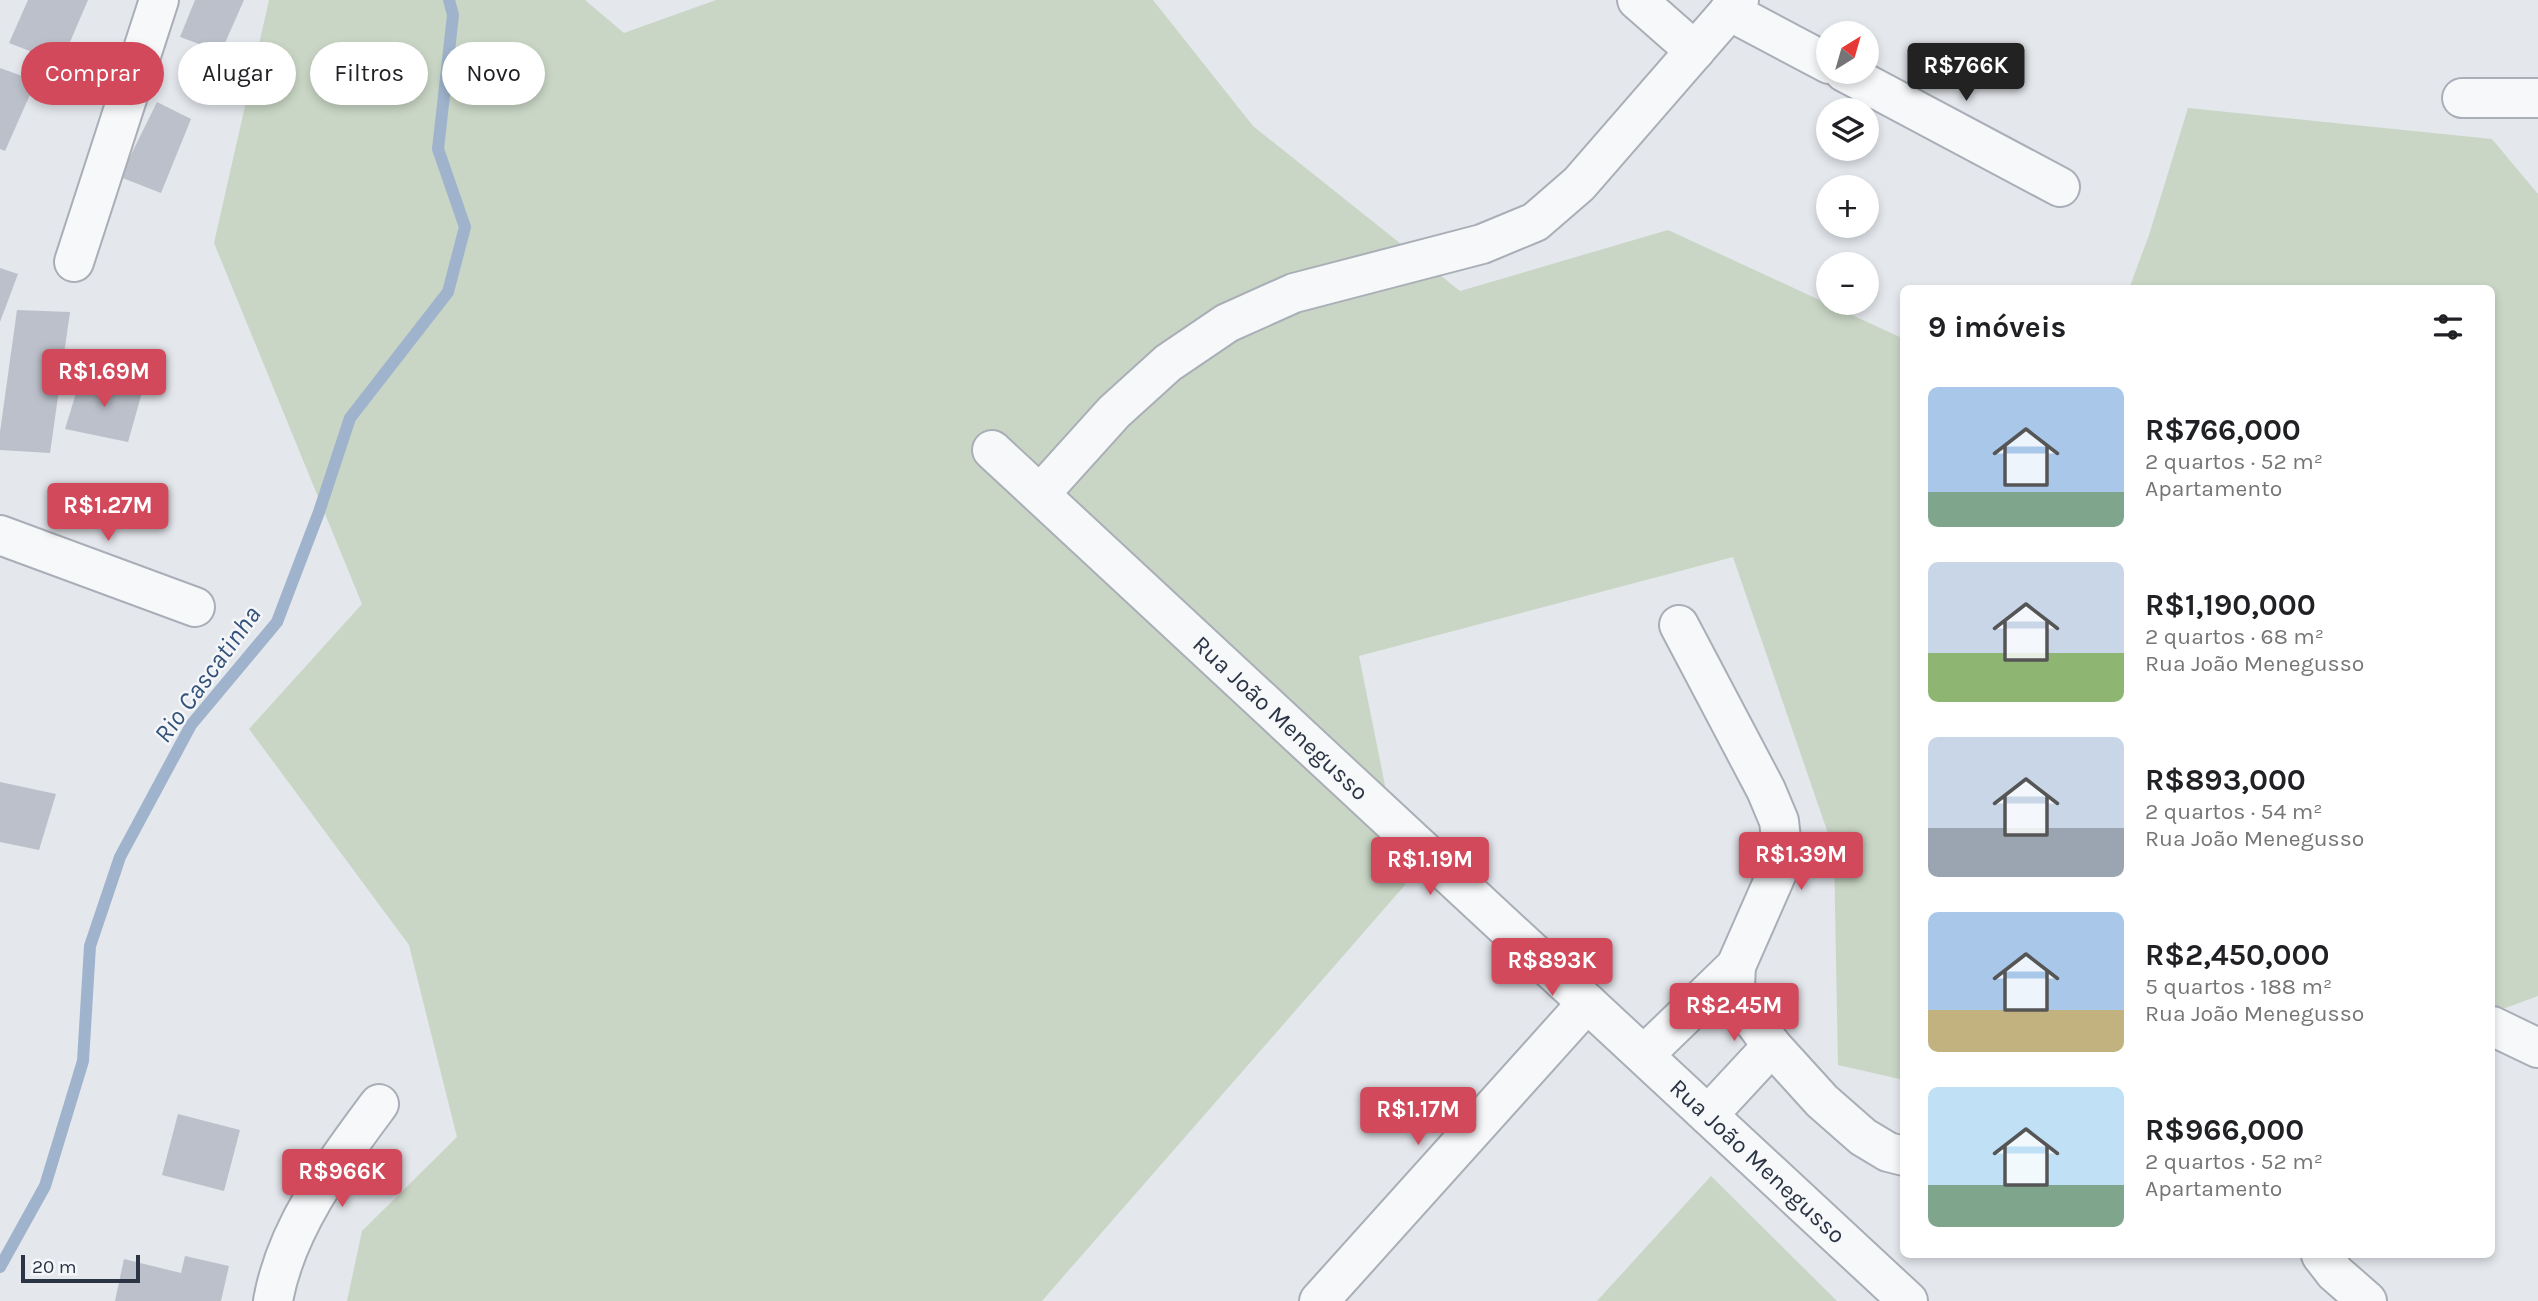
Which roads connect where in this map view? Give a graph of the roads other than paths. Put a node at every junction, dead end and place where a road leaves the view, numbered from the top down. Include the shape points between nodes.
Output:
1 (159, 0) edge
2 (1637, 0) edge
3 (1734, 5) edge
4 (1695, 51) junction
5 (1816, 56) edge
6 (1867, 84) edge
7 (2462, 98) dead end
8 (2538, 98) edge
9 (2060, 187) dead end
10 (74, 262) dead end
11 (992, 450) dead end
12 (1040, 494) junction
13 (0, 535) edge
14 (195, 607) dead end
15 (1679, 625) dead end
16 (1736, 966) junction
17 (1587, 1003) junction
18 (2495, 1027) edge
19 (1772, 1046) junction
20 (2538, 1048) edge
21 (1644, 1055) junction
22 (379, 1104) dead end
23 (1708, 1115) junction
24 (1900, 1155) edge
25 (2323, 1258) edge
26 (273, 1301) edge
27 (1319, 1301) edge
28 (1908, 1301) edge
29 (2367, 1301) edge

1 - 10 street
2 - 4 street
3 - 4 street
3 - 5 street
4 - 12 street via 1579,184 1535,222 1482,244 1294,293 1227,323 1168,363 1114,412
6 - 9 street
7 - 8 street
11 - 12 street, Rua João Menegusso
12 - 17 street, Rua João Menegusso
13 - 14 street
15 - 16 street via 1779,821 1780,866
16 - 19 street via 1735,986 1742,1005
16 - 21 street
17 - 21 street, Rua João Menegusso
17 - 27 street
18 - 20 street
19 - 23 street
19 - 24 street via 1813,1092 1863,1137
21 - 23 street, Rua João Menegusso
22 - 26 street via 329,1171 299,1224
23 - 28 street, Rua João Menegusso
25 - 29 street

